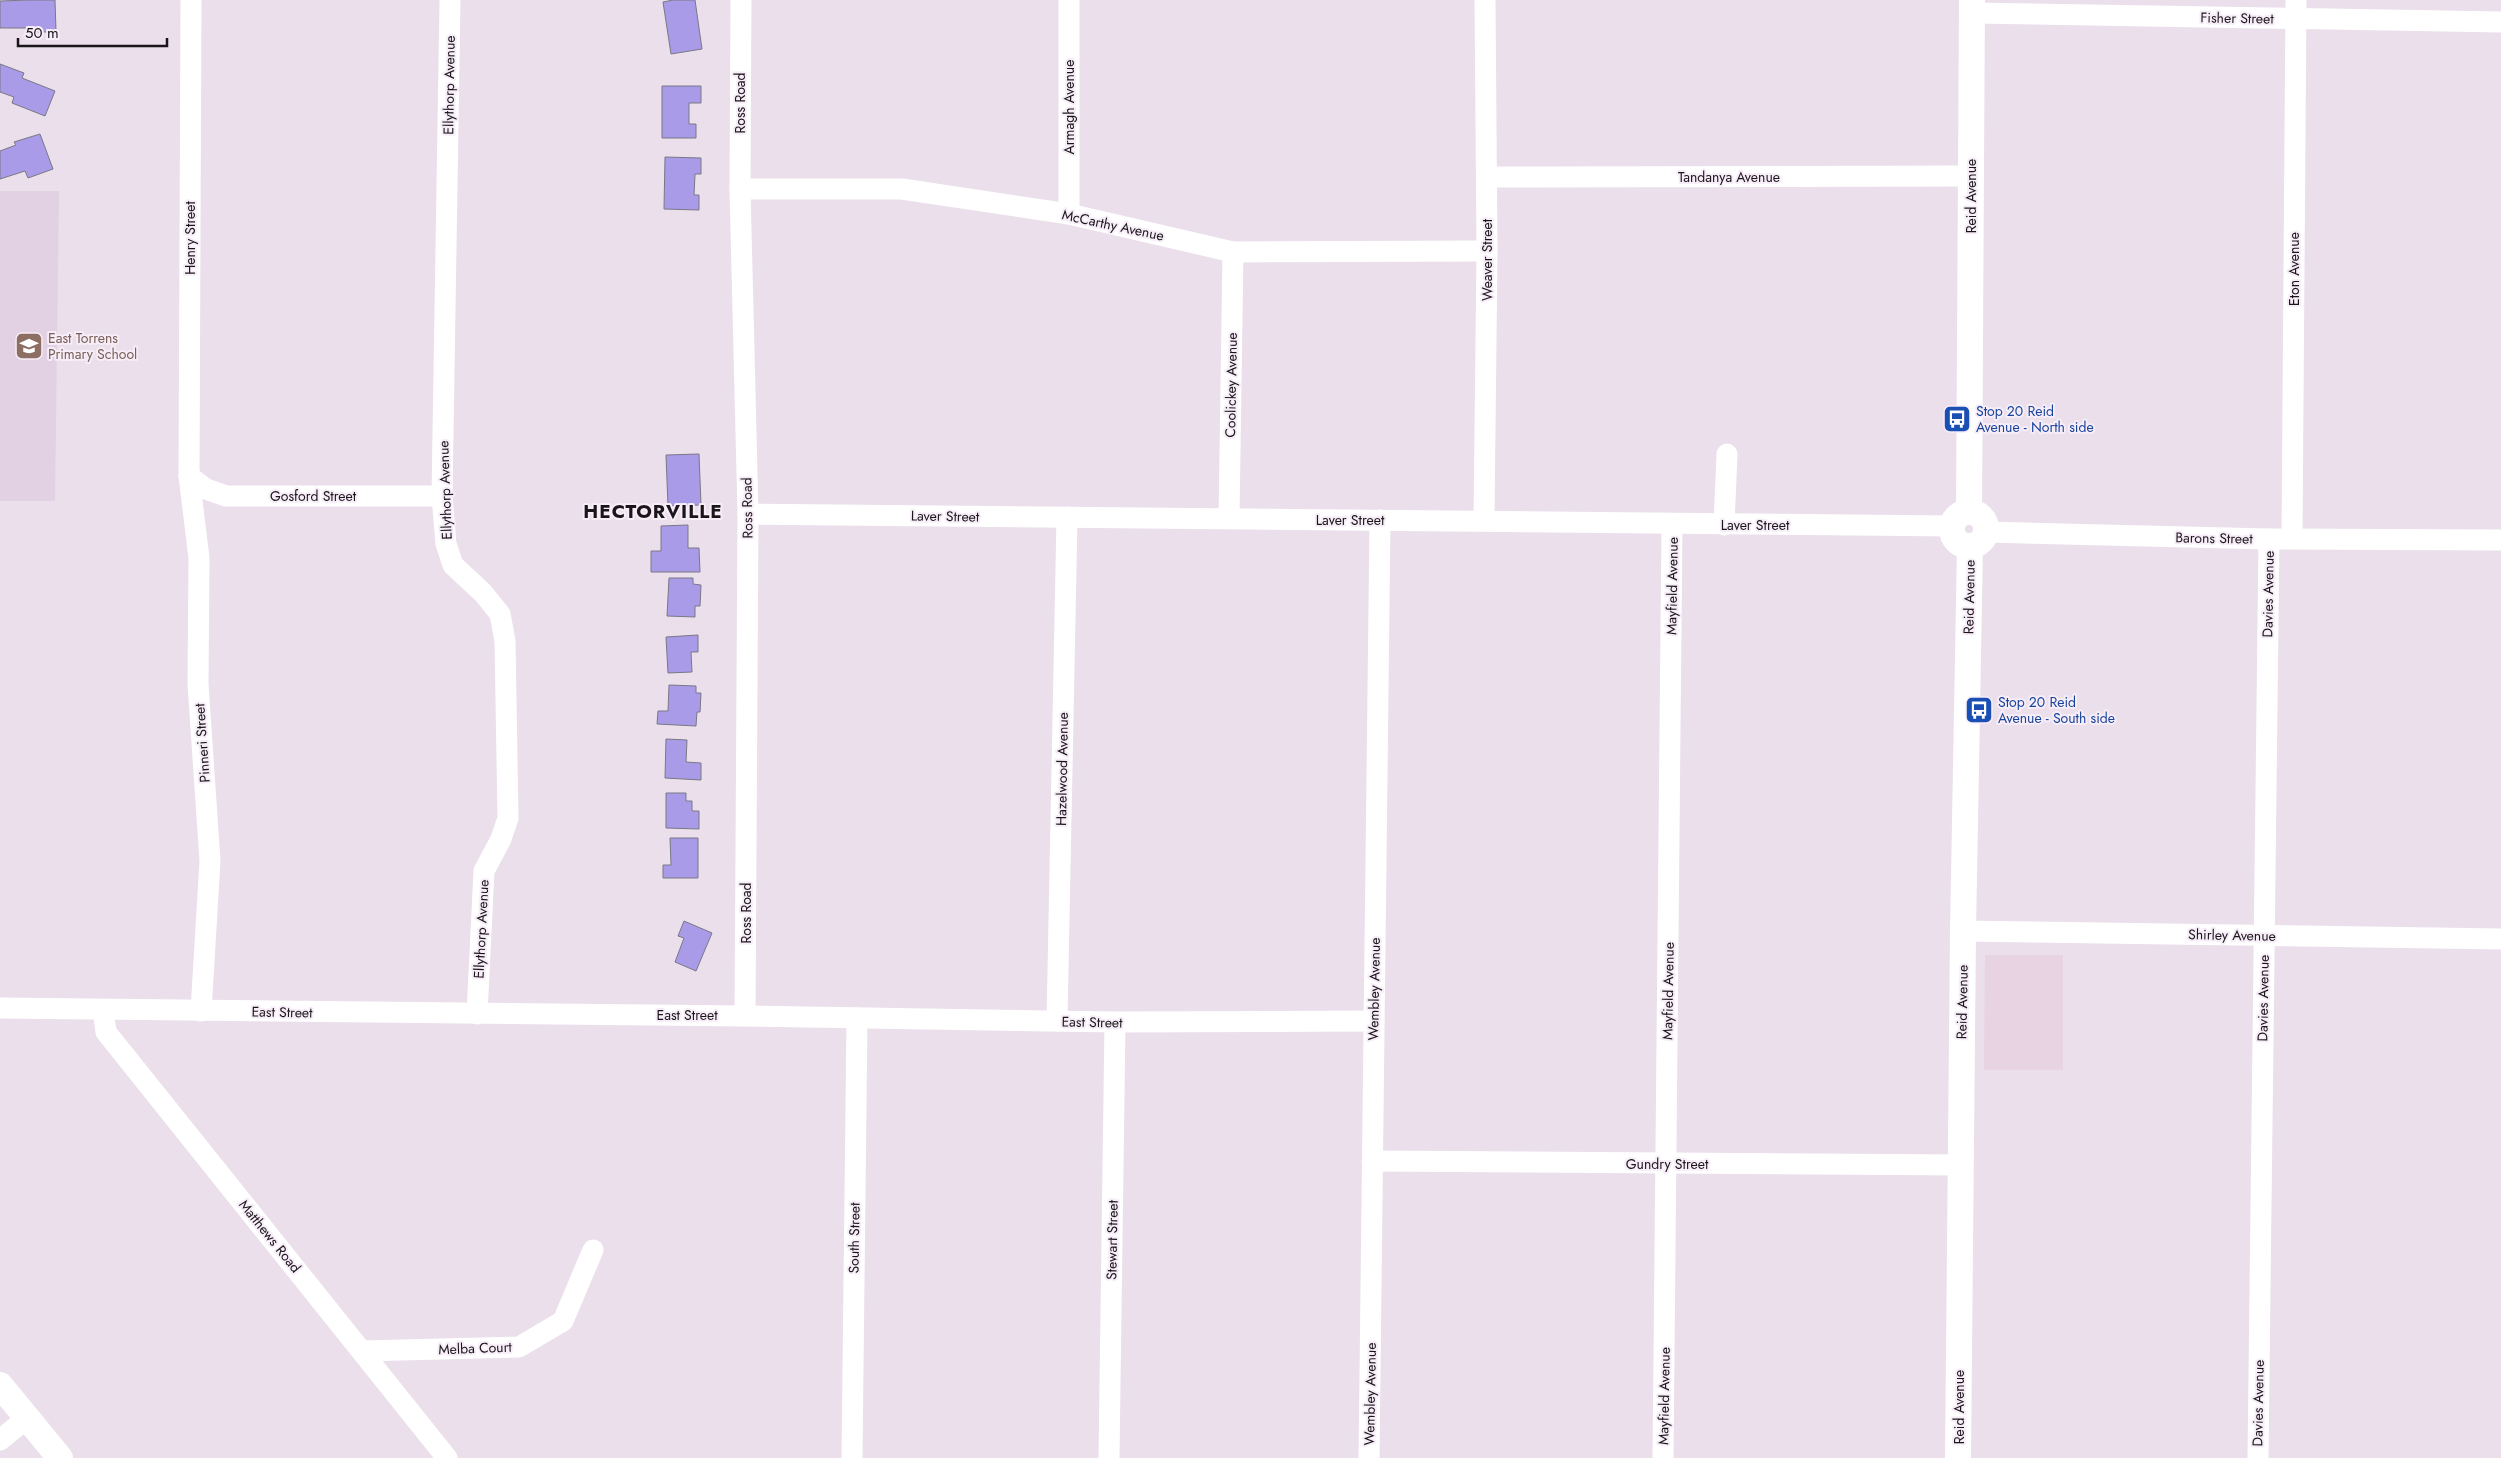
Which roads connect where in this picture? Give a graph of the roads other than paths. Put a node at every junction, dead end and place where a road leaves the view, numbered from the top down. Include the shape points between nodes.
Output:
1 (191, 0) edge
2 (450, 0) edge
3 (741, 0) edge
4 (1069, 0) edge
5 (1486, 0) edge
6 (1972, 7) edge
7 (2296, 10) edge
8 (2501, 22) edge
9 (1970, 176) junction
10 (1487, 177) junction
11 (740, 189) junction
12 (1069, 214) junction
13 (1487, 251) junction
14 (1233, 252) junction
15 (1727, 454) dead end
16 (189, 476) junction
17 (442, 496) junction
18 (748, 514) junction
19 (1067, 517) junction
20 (1229, 518) junction
21 (1961, 519) junction
22 (1380, 520) junction
23 (1484, 520) junction
24 (1672, 524) junction
25 (1724, 525) junction
26 (2292, 538) junction
27 (1978, 539) junction
28 (2269, 539) junction
29 (2501, 540) edge
30 (1963, 931) junction
31 (2264, 936) junction
32 (2501, 939) edge
33 (0, 1008) edge
34 (103, 1010) junction
35 (201, 1012) junction
36 (477, 1014) junction
37 (746, 1016) junction
38 (856, 1018) junction
39 (1057, 1021) junction
40 (1115, 1022) junction
41 (1374, 1022) junction
42 (1372, 1161) junction
43 (1666, 1165) junction
44 (1961, 1165) junction
45 (593, 1250) dead end
46 (362, 1351) junction
47 (0, 1384) edge
48 (27, 1418) junction
49 (0, 1440) edge
50 (60, 1458) edge
51 (447, 1458) edge
52 (852, 1458) edge
53 (1109, 1458) edge
54 (1369, 1458) edge
55 (1663, 1458) edge
56 (1958, 1458) edge
57 (2258, 1458) edge

1 - 16 street, Henry Street
2 - 17 street, Ellythorp Avenue
3 - 11 street, Ross Road
4 - 12 street, Armagh Avenue
5 - 10 street, Weaver Street
6 - 7 street, Fisher Street
6 - 9 street, Reid Avenue
7 - 8 street, Fisher Street
7 - 26 street, Eton Avenue
9 - 10 street, Tandanya Avenue
9 - 21 street, Reid Avenue via 1971,460
10 - 13 street, Weaver Street
11 - 12 street, McCarthy Avenue via 902,190
11 - 18 street, Ross Road
12 - 14 street, McCarthy Avenue
13 - 14 street, McCarthy Avenue
13 - 23 street, Weaver Street
14 - 20 street, Coolickey Avenue
15 - 25 street
16 - 17 street, Gosford Street via 206,489 226,496
16 - 35 street, Pinneri Street via 199,558 198,684 210,861
17 - 36 street, Ellythorp Avenue via 446,544 453,565 500,614 505,641 508,818 484,871 481,889
18 - 19 street, Laver Street
18 - 37 street, Ross Road
19 - 20 street, Laver Street
19 - 39 street, Hazelwood Avenue
20 - 22 street, Laver Street
21 - 25 street, Laver Street
21 - 27 street via 1953,534 1958,542
22 - 23 street, Laver Street
22 - 41 street, Wembley Avenue
23 - 24 street, Laver Street
24 - 25 street, Laver Street
24 - 43 street, Mayfield Avenue
26 - 28 street, Barons Street
26 - 29 street, Barons Street
27 - 28 street, Barons Street
27 - 30 street, Reid Avenue
28 - 31 street, Davies Avenue
30 - 31 street, Shirley Avenue
30 - 44 street, Reid Avenue
31 - 32 street, Shirley Avenue
31 - 57 street, Davies Avenue
33 - 34 street, East Street
34 - 35 street, East Street
34 - 46 street, Matthews Road via 106,1032
35 - 36 street, East Street
36 - 37 street, East Street
37 - 38 street, East Street
38 - 39 street, East Street
38 - 52 street, South Street
39 - 40 street, East Street
40 - 41 street, East Street
40 - 53 street, Stewart Street
41 - 42 street, Wembley Avenue
42 - 43 street, Gundry Street
42 - 54 street, Wembley Avenue
43 - 44 street, Gundry Street
43 - 55 street, Mayfield Avenue
44 - 56 street, Reid Avenue
45 - 46 street, Melba Court via 563,1321 519,1347
46 - 51 street, Matthews Road
47 - 48 street
48 - 49 street
48 - 50 street

